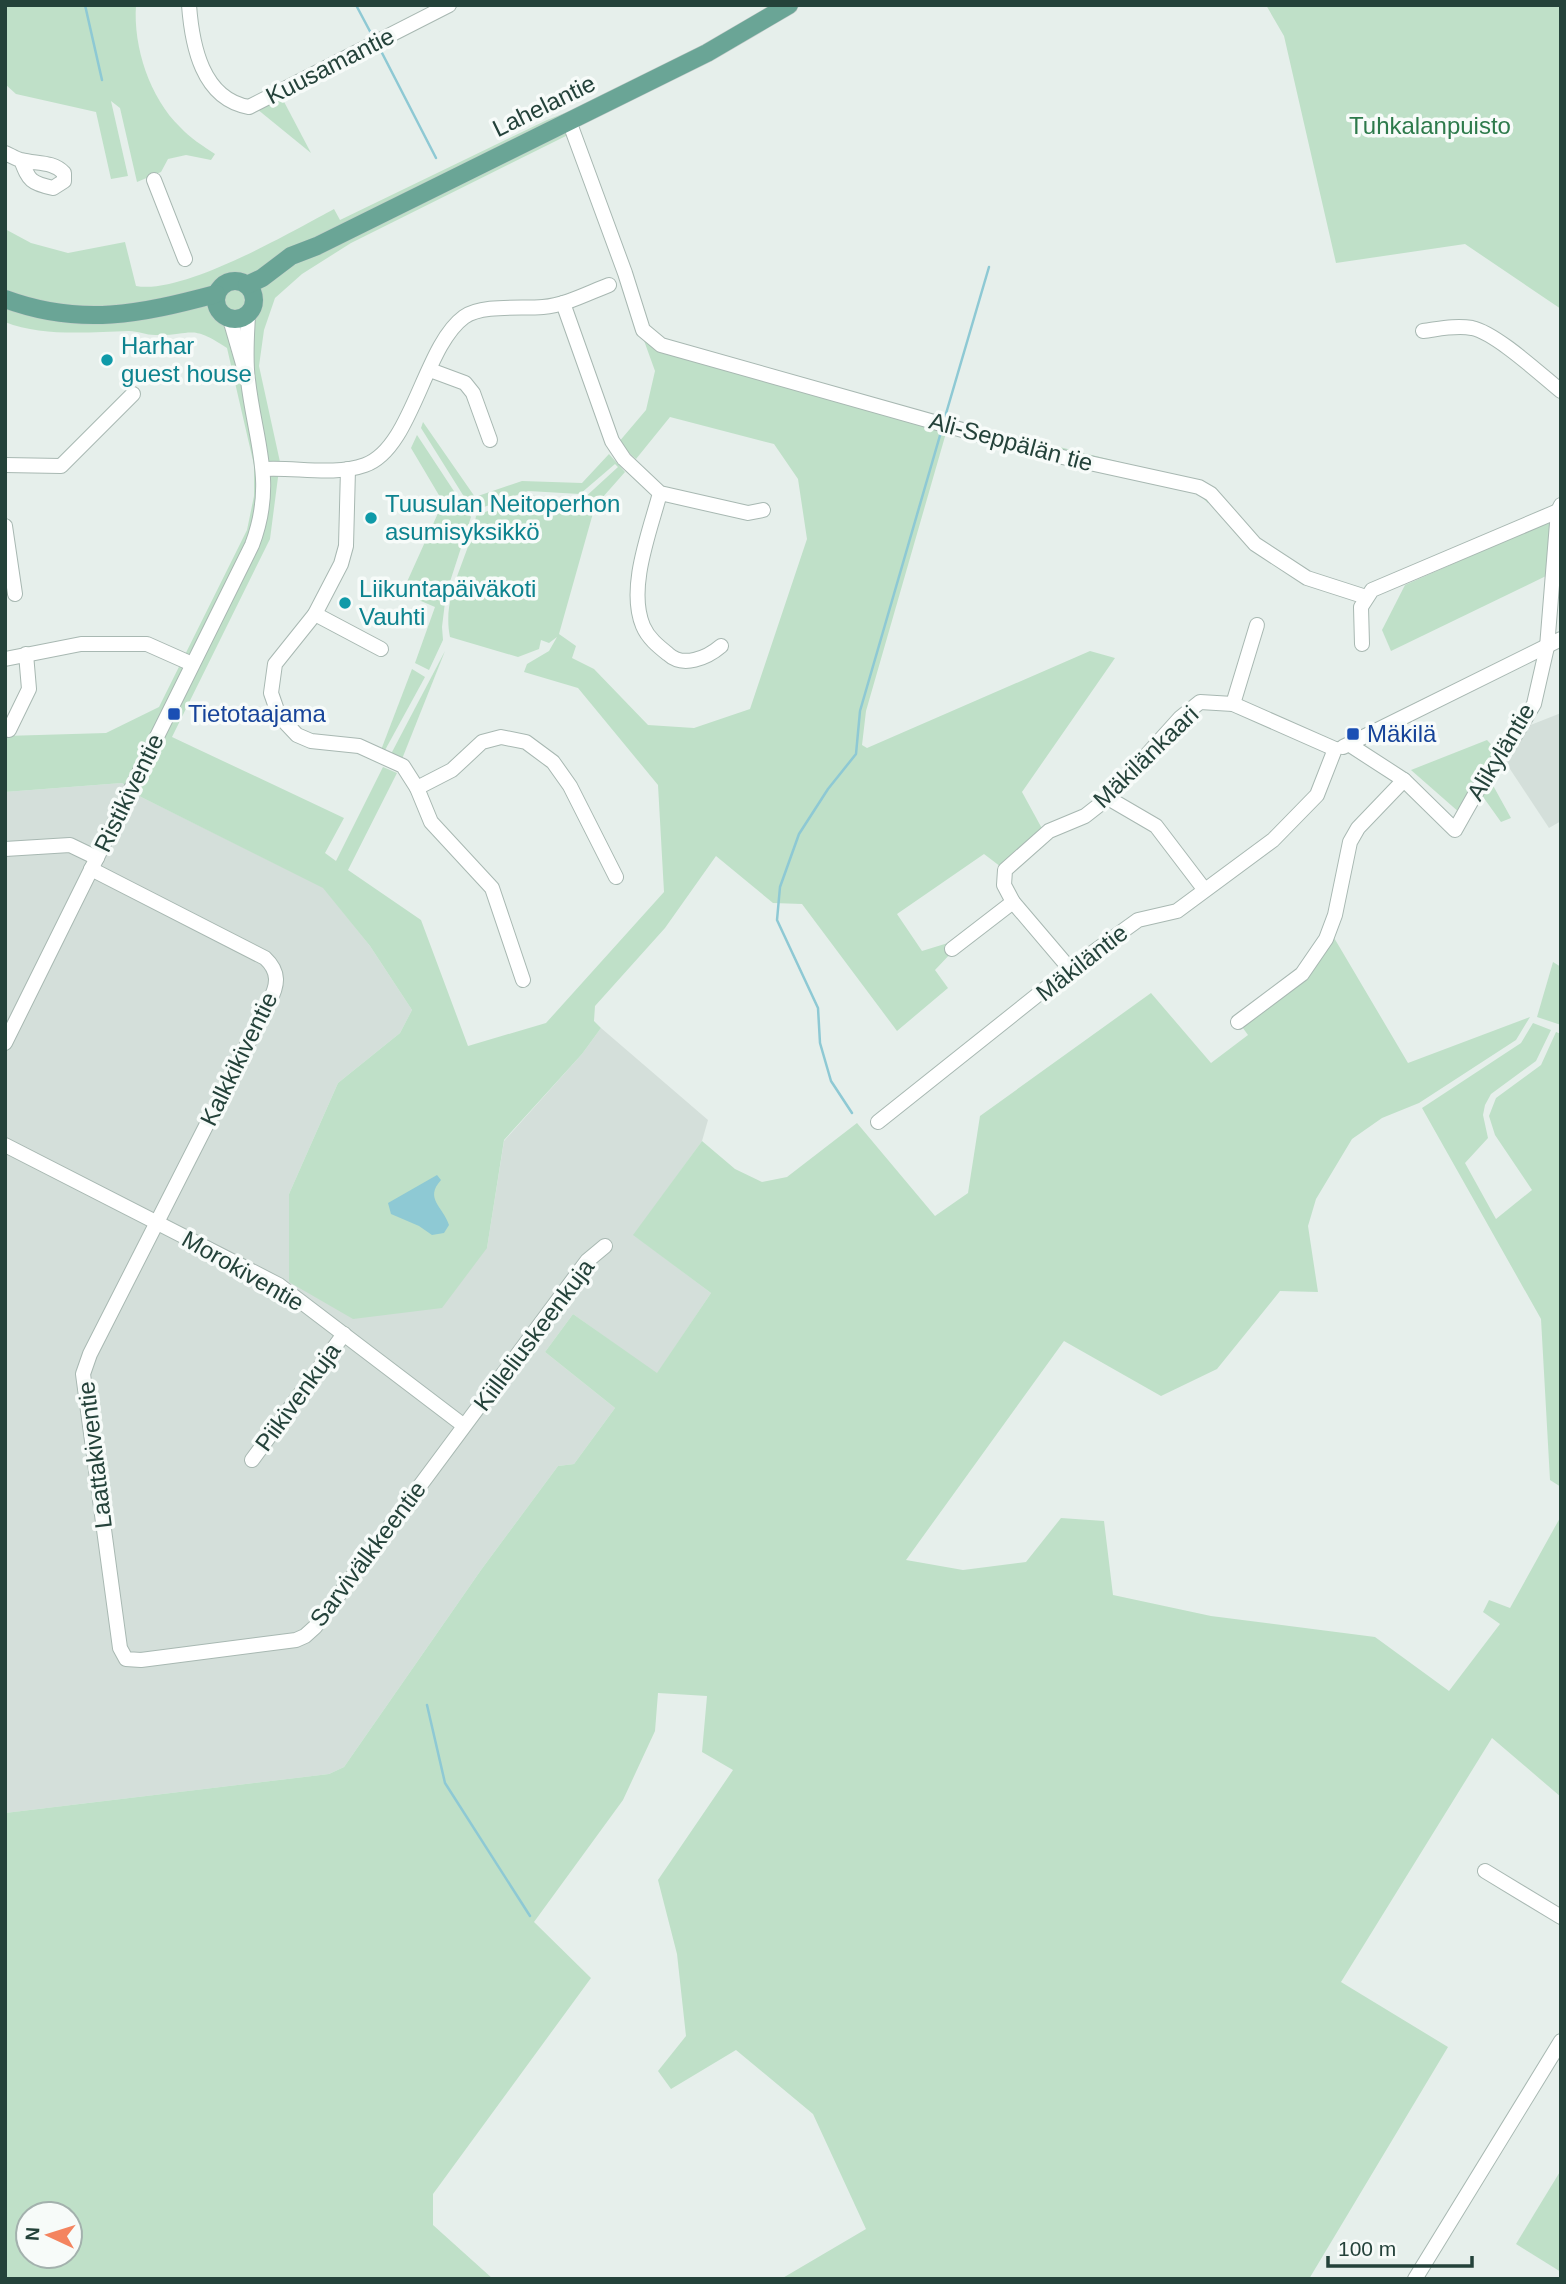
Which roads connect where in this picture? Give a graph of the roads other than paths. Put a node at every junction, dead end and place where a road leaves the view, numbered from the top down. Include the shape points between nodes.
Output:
1 (189, 5) edge
2 (449, 5) edge
3 (789, 5) edge
4 (569, 121) junction
5 (5, 153) edge
6 (21, 160) dead end
7 (154, 180) dead end
8 (317, 246) junction
9 (185, 259) dead end
10 (247, 285) junction
11 (609, 285) dead end
12 (216, 294) junction
13 (5, 299) edge
14 (563, 303) junction
15 (251, 309) junction
16 (147, 311) junction
17 (224, 316) junction
18 (1423, 331) dead end
19 (430, 370) junction
20 (248, 379) junction
21 (1561, 391) edge
22 (132, 394) dead end
23 (490, 440) dead end
24 (5, 465) edge
25 (264, 469) junction
26 (348, 469) junction
27 (660, 493) junction
28 (1559, 508) edge
29 (763, 510) dead end
30 (5, 526) edge
31 (5, 541) edge
32 (15, 594) dead end
33 (1366, 597) junction
34 (315, 614) junction
35 (1257, 625) dead end
36 (1561, 639) edge
37 (1362, 644) dead end
38 (721, 646) dead end
39 (1547, 646) junction
40 (381, 649) dead end
41 (26, 654) junction
42 (5, 659) edge
43 (192, 664) junction
44 (1233, 704) junction
45 (9, 730) dead end
46 (1350, 745) junction
47 (1335, 749) junction
48 (1404, 780) junction
49 (417, 788) junction
50 (1108, 797) junction
51 (5, 849) edge
52 (94, 863) junction
53 (616, 877) dead end
54 (1204, 889) junction
55 (1013, 902) junction
56 (952, 949) dead end
57 (1070, 969) junction
58 (523, 980) dead end
59 (1238, 1021) dead end
60 (5, 1043) edge
61 (878, 1122) dead end
62 (5, 1145) edge
63 (156, 1223) junction
64 (605, 1246) dead end
65 (344, 1334) junction
66 (463, 1425) junction
67 (253, 1460) dead end
68 (126, 1659) joint
69 (1485, 1871) dead end
70 (1561, 1917) edge
71 (1561, 2041) edge
72 (1415, 2279) edge

1 - 2 street, Kuusamantie via 191,37 201,68 223,95 249,107
3 - 4 main road, Lahelantie via 707,53
4 - 8 main road, Lahelantie
4 - 33 street, Ali-Seppälän tie via 643,330 661,345 1044,453 1199,487 1211,494 1255,544 1307,578
5 - 6 street
7 - 9 street
8 - 10 main road, Lahelantie via 291,256
8 - 15 main road, Lahelantie
10 - 12 main road via 229,281
10 - 15 main road via 253,292
11 - 14 street
12 - 16 main road
12 - 17 main road via 215,303
13 - 16 main road via 62,314 106,316
14 - 19 street via 496,308 465,316 447,336
14 - 27 street via 611,441
15 - 17 main road via 239,319
15 - 20 street, Ristikiventie
16 - 17 main road
17 - 20 street, Ristikiventie
18 - 21 street via 1474,328
19 - 23 street via 465,383
19 - 26 street via 392,446 368,465
20 - 25 street, Ristikiventie
22 - 24 street via 61,466
25 - 26 street
25 - 43 street, Ristikiventie via 260,525
26 - 34 street via 346,546
27 - 29 street via 748,513
27 - 38 street via 638,584 642,625 649,638 675,661 713,653
28 - 33 street via 1372,590
28 - 39 street, Alikyläntie
30 - 31 street
31 - 32 street
33 - 37 street via 1361,607
34 - 40 street
34 - 49 street via 275,664 271,693 279,716 297,735 311,741 359,746 403,766
35 - 44 street
36 - 39 street
39 - 46 street
39 - 48 street, Alikyläntie via 1534,704 1455,830
41 - 42 street
41 - 43 street via 81,644 147,644
41 - 45 street via 29,689
43 - 52 street, Ristikiventie
44 - 47 street, Mäkilänkaari
44 - 50 street, Mäkilänkaari via 1200,702
46 - 47 street
46 - 48 street
47 - 54 street, Mäkiläntie via 1317,794 1273,840
48 - 59 street via 1350,842 1335,915 1326,939 1302,974
49 - 53 street via 452,769 482,742 501,737 526,742 553,762 570,786
49 - 58 street via 431,822 492,888
50 - 54 street via 1156,826
50 - 55 street, Mäkilänkaari via 1085,816 1049,831 1005,870 1004,885
51 - 52 street via 70,845
52 - 60 street, Ristikiventie
52 - 63 street, Kalkkikiventie via 265,958 277,977 275,990
54 - 57 street, Mäkiläntie via 1177,911 1138,920
55 - 56 street
55 - 57 street, Mäkilänkaari
57 - 61 street, Mäkiläntie
62 - 63 street, Morokiventie
63 - 65 street, Morokiventie via 279,1285
63 - 68 street, Laattakiventie via 83,1374 120,1648
64 - 66 street, Kiilleliuskeenkuja via 587,1261
65 - 66 street, Morokiventie
65 - 67 street, Piikivenkuja
66 - 68 street, Sarvivälkkeentie via 305,1636
69 - 70 street
71 - 72 street

